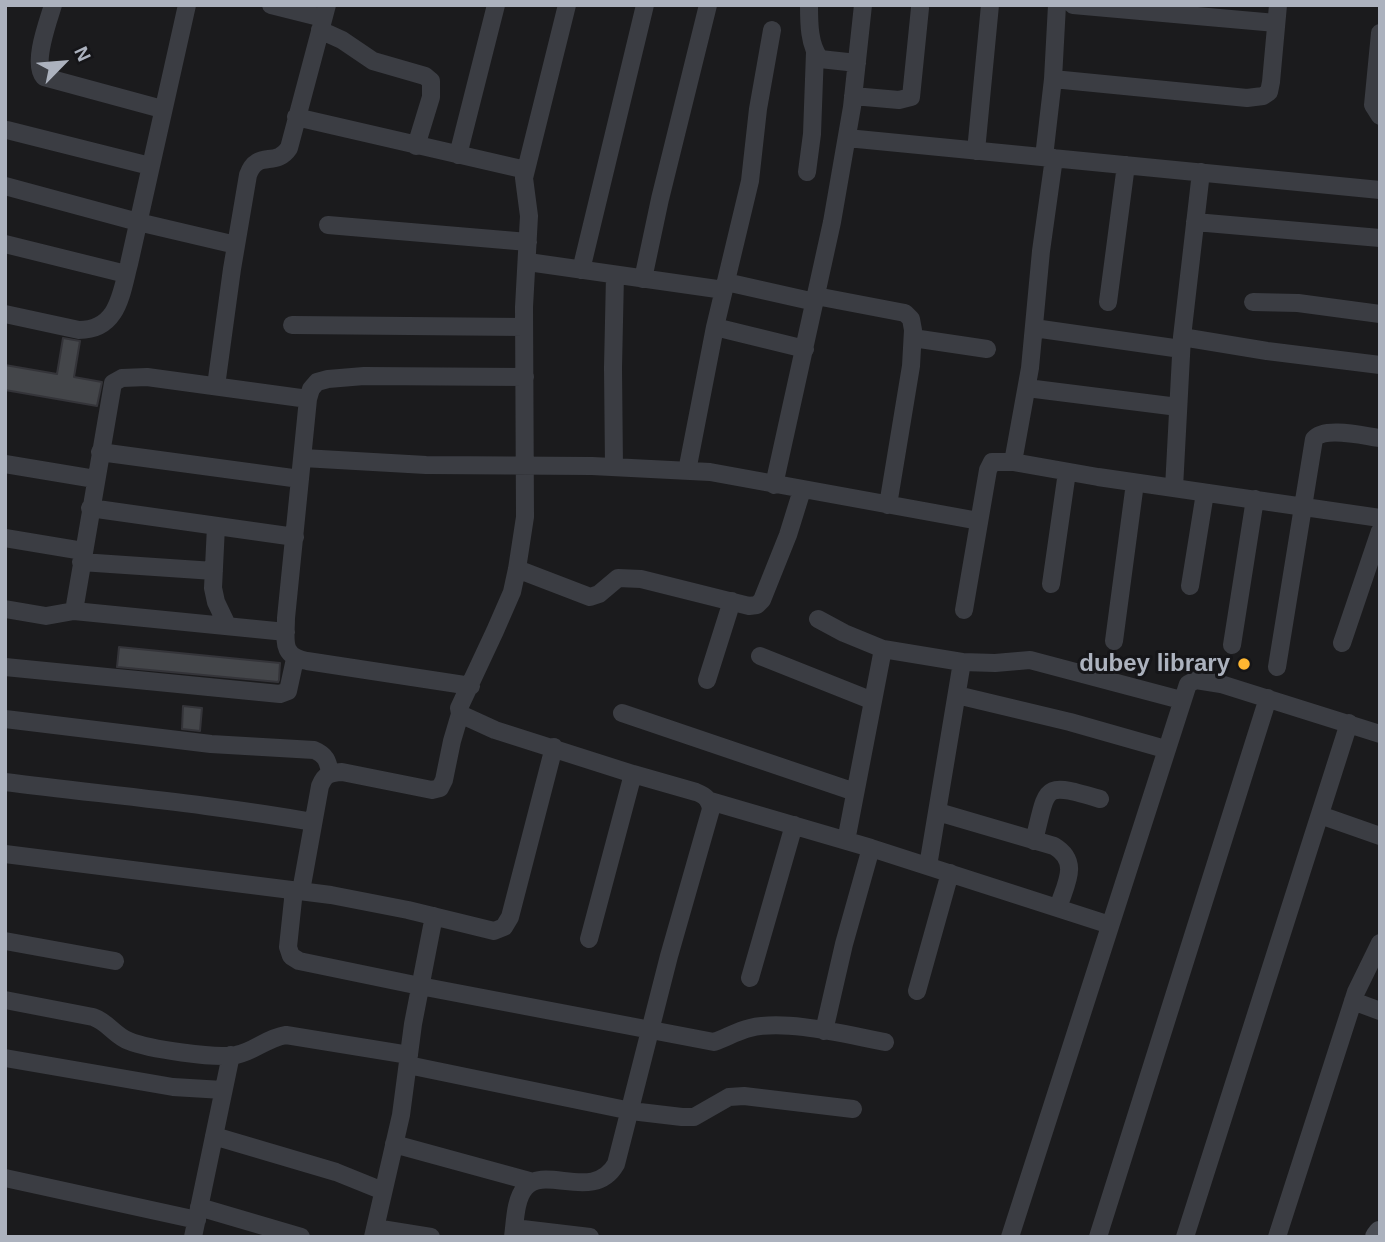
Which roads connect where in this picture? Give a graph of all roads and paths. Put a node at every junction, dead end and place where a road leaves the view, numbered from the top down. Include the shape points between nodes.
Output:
1 (53, 5) edge
2 (187, 5) edge
3 (271, 5) edge
4 (496, 5) edge
5 (567, 5) edge
6 (645, 5) edge
7 (708, 5) edge
8 (809, 5) edge
9 (863, 5) edge
10 (990, 5) edge
11 (1057, 5) edge
12 (1073, 5) edge
13 (920, 8) dead end
14 (1277, 14) edge
15 (323, 18) edge
16 (772, 30) dead end
17 (1380, 33) edge
18 (815, 52) junction
19 (857, 63) junction
20 (1053, 79) junction
21 (853, 96) junction
22 (162, 110) junction
23 (1380, 116) edge
24 (296, 117) junction
25 (7, 130) edge
26 (847, 138) junction
27 (416, 146) junction
28 (976, 151) junction
29 (458, 155) junction
30 (1049, 158) junction
31 (1126, 165) junction
32 (150, 166) junction
33 (526, 170) junction
34 (807, 172) dead end
35 (1201, 172) junction
36 (5, 186) edge
37 (1380, 190) edge
38 (138, 222) junction
39 (1195, 222) junction
40 (328, 225) dead end
41 (1380, 238) edge
42 (528, 242) junction
43 (5, 244) edge
44 (236, 245) junction
45 (528, 262) junction
46 (581, 270) junction
47 (126, 274) junction
48 (615, 275) junction
49 (643, 279) junction
50 (725, 286) junction
51 (816, 299) junction
52 (1108, 302) dead end
53 (1253, 302) dead end
54 (5, 314) edge
55 (1380, 314) edge
56 (292, 325) dead end
57 (524, 327) junction
58 (715, 327) junction
59 (1034, 328) junction
60 (913, 338) junction
61 (1181, 343) junction
62 (805, 349) junction
63 (987, 349) dead end
64 (1380, 365) edge
65 (525, 377) junction
66 (216, 386) junction
67 (1027, 388) junction
68 (308, 399) junction
69 (1178, 407) junction
70 (1380, 438) edge
71 (100, 452) junction
72 (303, 458) junction
73 (1013, 462) junction
74 (5, 464) edge
75 (525, 467) junction
76 (614, 467) junction
77 (687, 471) junction
78 (1067, 472) junction
79 (95, 479) junction
80 (300, 479) junction
81 (1135, 483) junction
82 (774, 485) junction
83 (1174, 488) junction
84 (802, 490) junction
85 (1205, 493) junction
86 (1255, 499) junction
87 (888, 505) junction
88 (1302, 506) junction
89 (90, 508) junction
90 (1380, 518) edge
91 (979, 521) junction
92 (216, 526) junction
93 (1380, 531) edge
94 (295, 537) junction
95 (5, 538) edge
96 (82, 557) junction
97 (517, 569) junction
98 (214, 571) junction
99 (1373, 578) edge
100 (1051, 584) dead end
101 (1190, 586) dead end
102 (732, 601) junction
103 (5, 609) edge
104 (964, 610) dead end
105 (74, 611) junction
106 (818, 619) dead end
107 (227, 625) junction
108 (286, 632) junction
109 (1114, 641) dead end
110 (1342, 643) dead end
111 (1232, 645) dead end
112 (883, 649) junction
113 (760, 656) dead end
114 (295, 659) junction
115 (962, 662) junction
116 (5, 667) edge
117 (1277, 667) dead end
118 (707, 680) dead end
119 (471, 686) junction
120 (957, 695) junction
121 (1268, 698) junction
122 (1181, 700) junction
123 (873, 701) junction
124 (622, 713) dead end
125 (460, 714) junction
126 (5, 719) edge
127 (1349, 723) junction
128 (1380, 734) edge
129 (554, 747) junction
130 (1166, 749) junction
131 (330, 773) junction
132 (633, 774) junction
133 (5, 782) edge
134 (855, 792) junction
135 (1100, 799) dead end
136 (710, 801) junction
137 (938, 812) junction
138 (1320, 815) junction
139 (313, 822) junction
140 (794, 825) junction
141 (1380, 836) edge
142 (846, 841) junction
143 (1034, 841) junction
144 (871, 848) junction
145 (5, 855) edge
146 (928, 866) junction
147 (950, 873) junction
148 (298, 890) junction
149 (1058, 908) junction
150 (434, 916) junction
151 (1110, 925) junction
152 (589, 939) dead end
153 (5, 941) edge
154 (1380, 943) edge
155 (115, 961) dead end
156 (750, 978) dead end
157 (420, 986) junction
158 (917, 991) dead end
159 (5, 1000) edge
160 (1353, 1001) junction
161 (1380, 1011) edge
162 (651, 1031) junction
163 (824, 1031) junction
164 (885, 1042) dead end
165 (231, 1055) junction
166 (5, 1058) edge
167 (408, 1060) junction
168 (223, 1090) junction
169 (853, 1109) dead end
170 (631, 1111) junction
171 (214, 1136) junction
172 (394, 1144) junction
173 (5, 1178) edge
174 (533, 1182) junction
175 (383, 1191) junction
176 (196, 1221) edge
177 (374, 1232) edge
178 (513, 1232) edge
179 (301, 1237) edge
180 (431, 1237) edge
181 (590, 1237) edge
182 (1010, 1237) edge
183 (1098, 1237) edge
184 (1185, 1237) edge
185 (1278, 1237) edge

1 - 22 street via 39,61 44,77
2 - 22 street
3 - 15 street
4 - 29 street
5 - 33 street
6 - 46 street
7 - 49 street
8 - 18 street
9 - 19 street
10 - 28 street
11 - 20 street
12 - 14 street
13 - 21 street via 911,97
14 - 20 street via 1271,82 1263,96 1247,99
15 - 24 street
15 - 27 street via 342,40 373,61 431,81
16 - 50 street via 750,181
17 - 23 street via 1373,92 1373,105
18 - 19 street via 820,59
18 - 34 street
19 - 21 street
20 - 30 street
21 - 26 street
22 - 32 street
24 - 27 street
24 - 44 street via 284,155 251,165
25 - 32 street
26 - 28 street
26 - 51 street
27 - 29 street
28 - 30 street
29 - 33 street
30 - 31 street
30 - 59 street
31 - 35 street
31 - 52 street
32 - 38 street
33 - 42 street
35 - 37 street
35 - 39 street
36 - 38 street
38 - 44 street
38 - 47 street
39 - 41 street
39 - 61 street
40 - 42 street
42 - 45 street
43 - 47 street
44 - 66 street
45 - 46 street
45 - 57 street
46 - 48 street
47 - 54 street via 111,317 91,330
48 - 49 street
48 - 76 street
49 - 50 street
50 - 51 street
50 - 58 street
51 - 60 street via 905,313 911,319
51 - 62 street
53 - 55 street
56 - 57 street
57 - 65 street
58 - 62 street
58 - 77 street
59 - 61 street
59 - 67 street
60 - 63 street
60 - 87 street
61 - 64 street
61 - 69 street
62 - 82 street
65 - 68 street via 328,379 317,382
65 - 75 street
66 - 68 street
66 - 71 street via 147,377 113,383
67 - 69 street
67 - 73 street
68 - 72 street
69 - 83 street
70 - 88 street via 1318,434
71 - 79 street
71 - 80 street
72 - 75 street
72 - 80 street
73 - 78 street
73 - 91 street via 992,463
74 - 79 street
75 - 76 street
75 - 97 street via 525,517
76 - 77 street
77 - 82 street
78 - 81 street
78 - 100 street
79 - 89 street
80 - 94 street
81 - 83 street
81 - 109 street
82 - 84 street
83 - 85 street
84 - 87 street
84 - 102 street via 762,600 749,606
85 - 86 street
85 - 101 street
86 - 88 street
86 - 111 street
87 - 91 street
88 - 90 street
88 - 117 street
89 - 92 street
89 - 96 street
91 - 104 street
92 - 94 street
92 - 98 street
93 - 99 street
94 - 108 street
95 - 96 street
96 - 98 street
96 - 105 street
97 - 102 street via 590,597 618,578
97 - 119 street via 512,592
98 - 107 street via 216,602
99 - 110 street
102 - 118 street
103 - 105 street via 46,616
105 - 107 street
106 - 112 street
107 - 108 street
108 - 114 street via 289,654
112 - 115 street
112 - 123 street
113 - 123 street
114 - 116 street via 288,691 281,694
114 - 119 street
115 - 120 street
115 - 122 street via 1030,660
119 - 125 street
120 - 130 street
120 - 137 street
121 - 122 street via 1196,680 1188,684
121 - 127 street
121 - 183 street
122 - 130 street
123 - 134 street
124 - 134 street
125 - 129 street via 495,730
125 - 131 street via 440,788
126 - 131 street via 211,744 314,750 323,754
127 - 128 street
127 - 138 street
129 - 132 street
129 - 150 street via 515,902 503,927 480,929
130 - 151 street
131 - 139 street via 320,786
132 - 136 street via 696,792
132 - 152 street
133 - 139 street via 236,808
134 - 142 street
135 - 143 street via 1065,789 1049,792
136 - 140 street
136 - 162 street
137 - 143 street
137 - 146 street
138 - 141 street
138 - 184 street
139 - 148 street
140 - 142 street
140 - 156 street
142 - 144 street
143 - 149 street via 1054,846 1070,861
144 - 146 street
144 - 163 street
145 - 148 street
146 - 147 street
147 - 149 street
147 - 158 street
148 - 150 street
148 - 157 street via 288,933 291,956
149 - 151 street
150 - 157 street
151 - 182 street
153 - 155 street
154 - 160 street
157 - 162 street
157 - 167 street
159 - 165 street via 93,1017 131,1042
160 - 161 street
160 - 185 street
162 - 163 street via 714,1042 752,1027
162 - 170 street
163 - 164 street
165 - 167 street via 286,1035
165 - 168 street
166 - 168 street via 173,1087
167 - 170 street
167 - 172 street
168 - 171 street
169 - 170 street via 744,1096 720,1100 694,1117
170 - 174 street via 609,1176 579,1183
171 - 175 street via 336,1172
171 - 176 street
172 - 174 street
172 - 175 street
173 - 176 street
174 - 178 street via 520,1196
175 - 177 street
176 - 179 street
177 - 180 street
178 - 181 street

